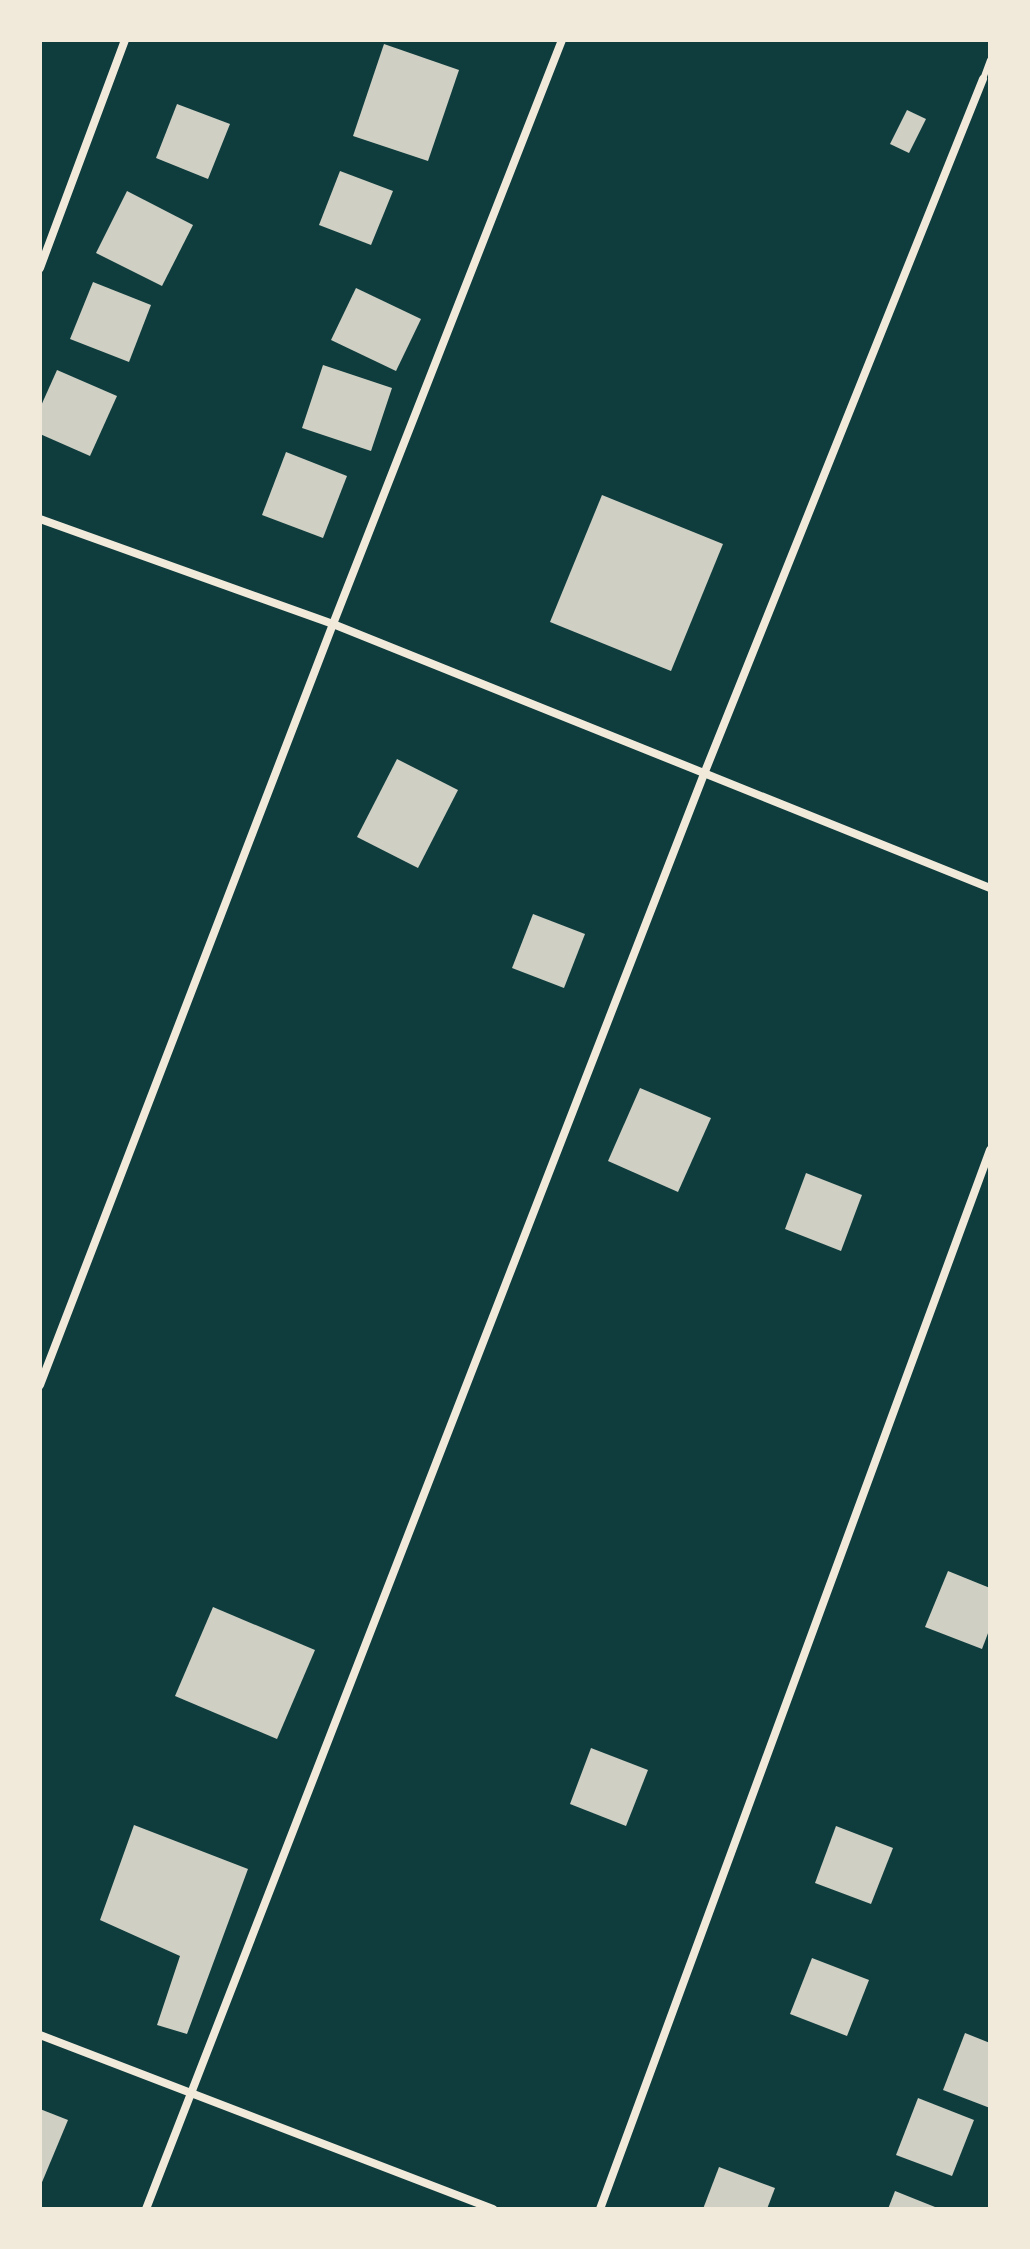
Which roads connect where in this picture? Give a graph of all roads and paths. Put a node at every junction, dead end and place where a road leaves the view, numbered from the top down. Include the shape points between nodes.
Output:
1 (125, 40) edge
2 (562, 40) edge
3 (990, 60) edge
4 (983, 79) joint
5 (40, 268) edge
6 (40, 519) edge
7 (333, 624) junction
8 (704, 774) junction
9 (990, 888) edge
10 (990, 1150) edge
11 (40, 1385) edge
12 (40, 2035) edge
13 (190, 2092) junction
14 (146, 2209) edge
15 (493, 2209) edge
16 (600, 2209) edge

1 - 5 street
2 - 7 street
3 - 4 lane
4 - 8 street
6 - 7 street
7 - 8 street
7 - 11 street
8 - 9 street
8 - 13 street
10 - 16 street
12 - 13 street
13 - 14 street
13 - 15 street

